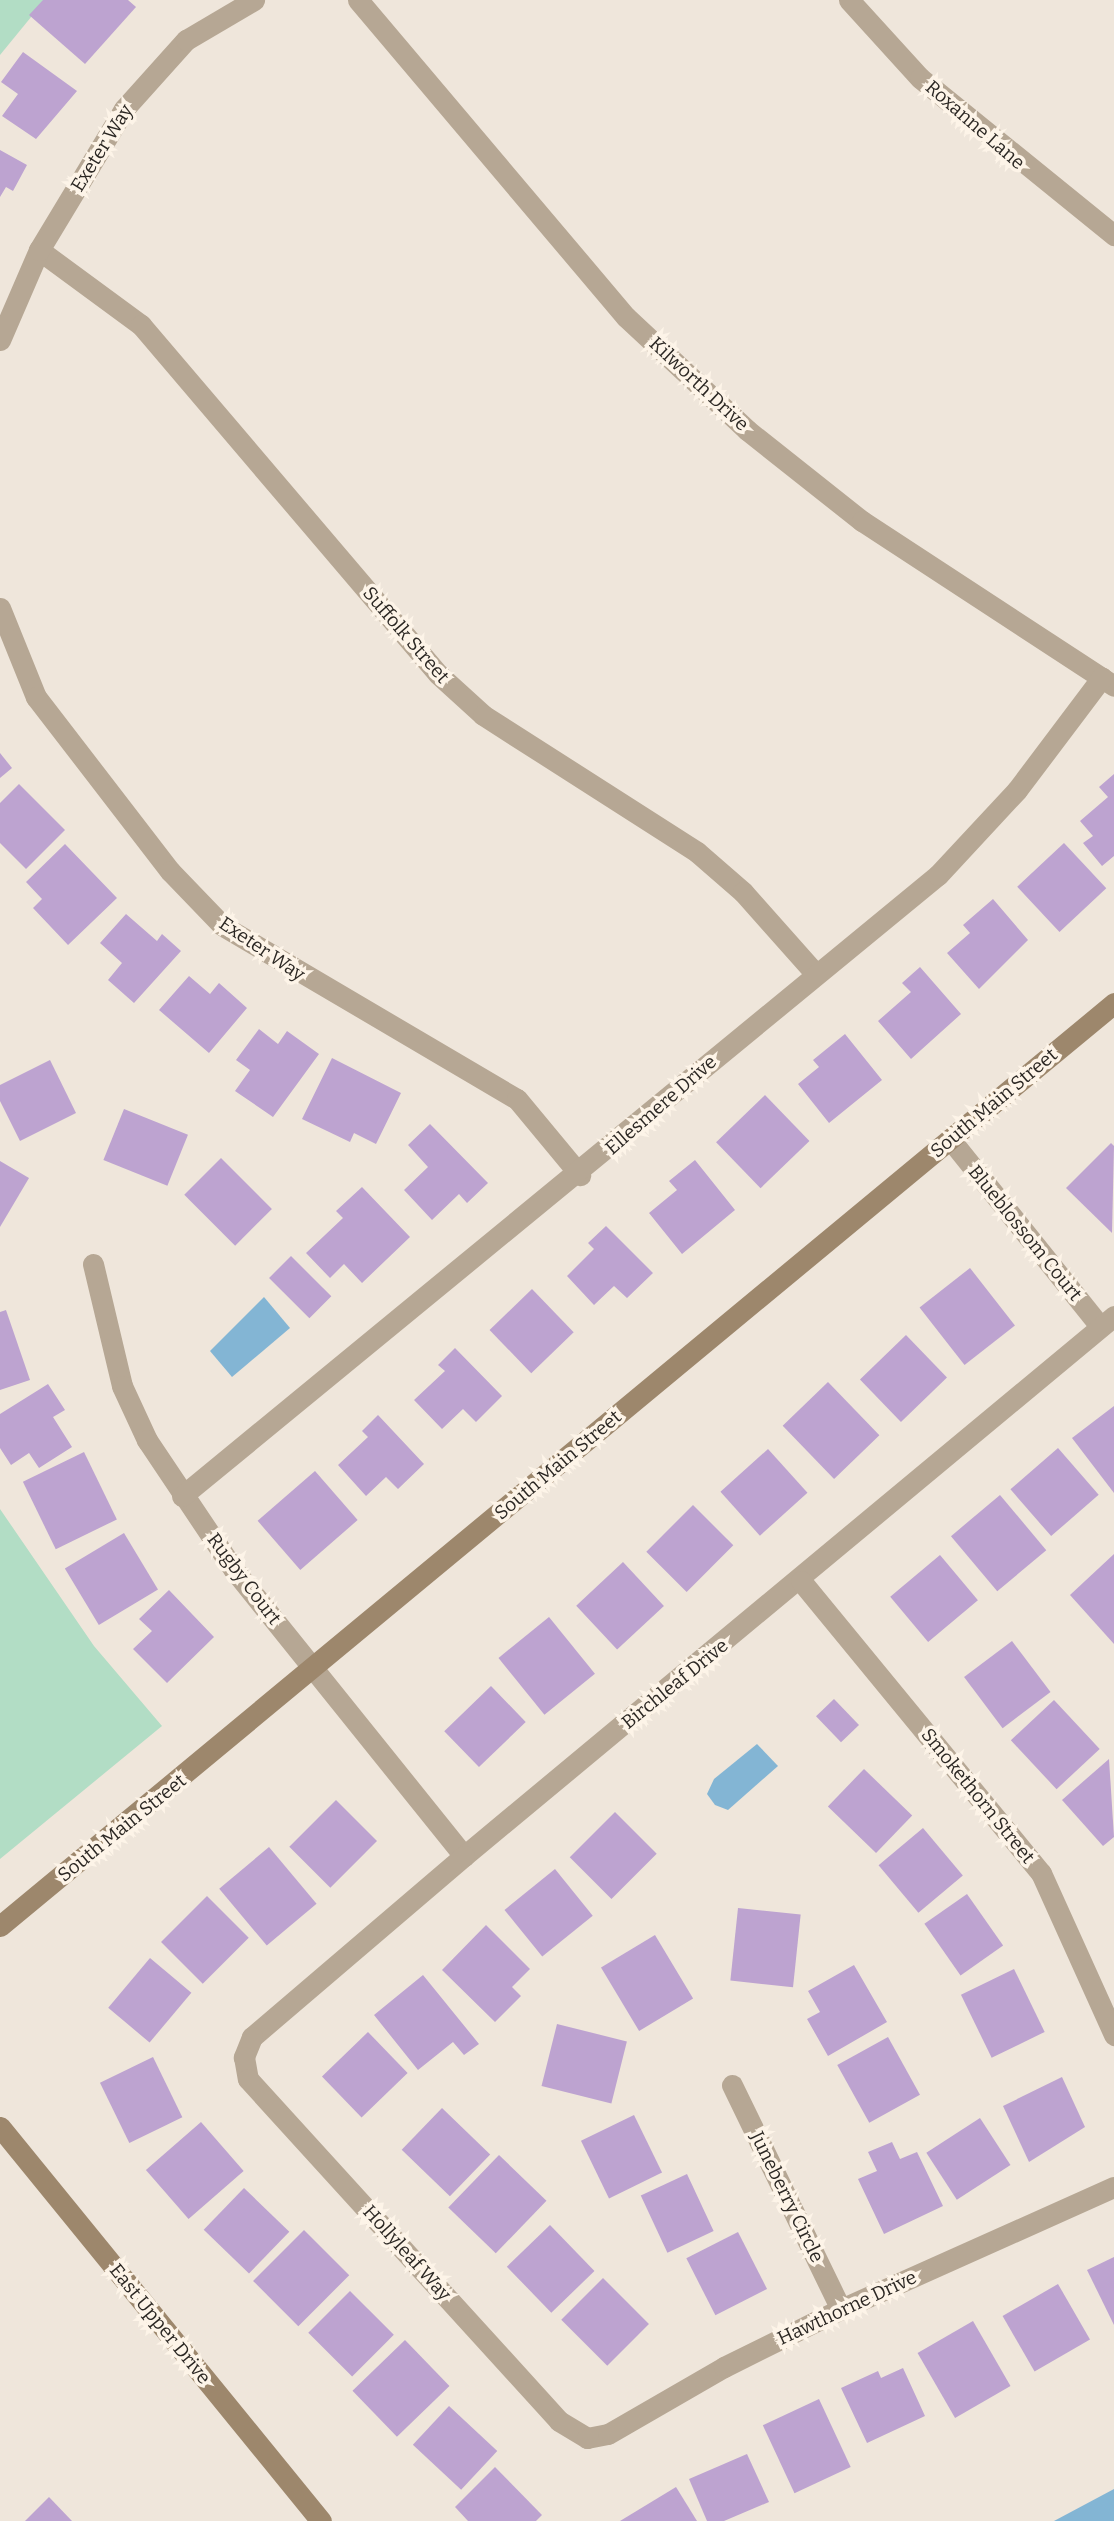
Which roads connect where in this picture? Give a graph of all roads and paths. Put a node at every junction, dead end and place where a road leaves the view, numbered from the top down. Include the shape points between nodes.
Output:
1 (254, 0) edge
2 (358, 0) edge
3 (849, 0) edge
4 (1114, 235) edge
5 (39, 250) junction
6 (0, 340) edge
7 (0, 608) edge
8 (1108, 682) edge
9 (814, 972) junction
10 (1114, 1003) edge
11 (950, 1139) junction
12 (580, 1175) junction
13 (93, 1264) dead end
14 (1107, 1321) edge
15 (182, 1496) junction
16 (801, 1581) junction
17 (313, 1669) junction
18 (464, 1856) junction
19 (0, 1926) edge
20 (1114, 2035) edge
21 (244, 2057) joint
22 (732, 2085) dead end
23 (0, 2127) edge
24 (1114, 2187) edge
25 (841, 2309) junction
26 (587, 2438) joint
27 (321, 2521) edge

1 - 5 street, Exeter Way via 186,40 156,69 124,109
2 - 8 street, Kilworth Drive via 626,317 747,430 862,521
3 - 4 street, Roxanne Lane via 939,95
5 - 6 street, Exeter Way
5 - 9 street, Suffolk Street via 141,325 438,674 483,715 697,852 743,892
7 - 12 street, Exeter Way via 36,697 170,871 223,926 285,968 460,1060 517,1099
8 - 9 street, Ellesmere Drive via 939,875
9 - 12 street, Ellesmere Drive
10 - 11 main road, South Main Street
11 - 14 street, Blueblossom Court
11 - 17 main road, South Main Street
12 - 15 street, Ellesmere Drive
13 - 15 street, Rugby Court via 121,1386
14 - 16 street, Birchleaf Drive
15 - 17 street, Rugby Court
16 - 18 street, Birchleaf Drive
16 - 20 street, Smokethorn Street via 1041,1873
17 - 18 street, Rugby Court
17 - 19 main road, South Main Street
18 - 21 street, Birchleaf Drive via 252,2037
21 - 26 street, Hollyleaf Way via 247,2079 559,2421
22 - 25 street, Juneberry Circle
23 - 27 main road, East Upper Drive
24 - 25 street, Hawthorne Drive
25 - 26 street, Hawthorne Drive via 723,2367 608,2434

